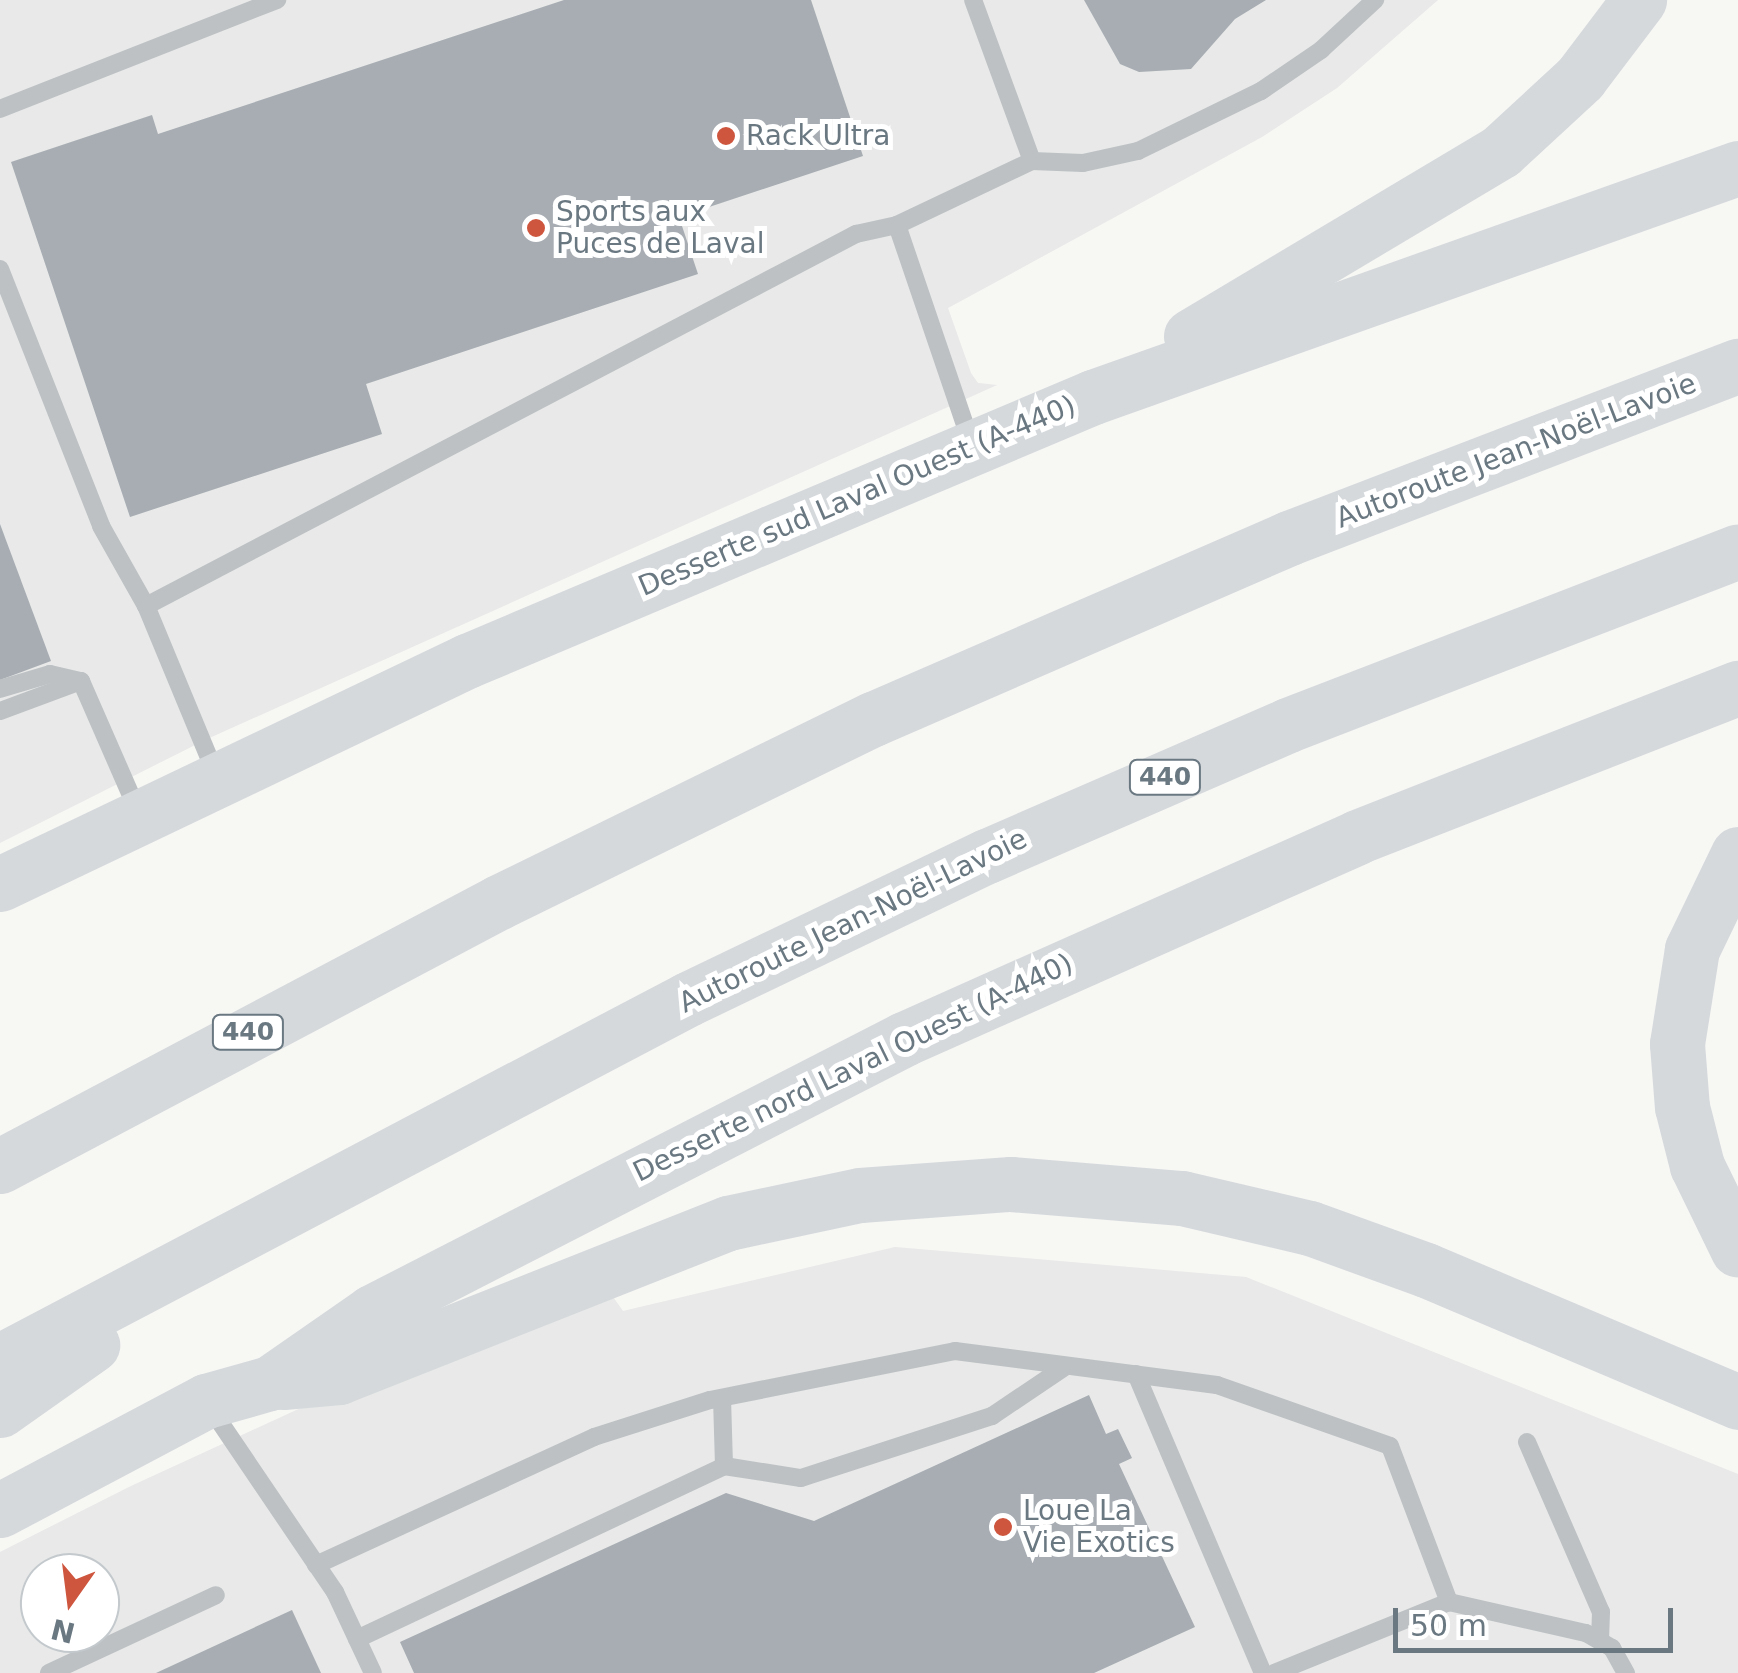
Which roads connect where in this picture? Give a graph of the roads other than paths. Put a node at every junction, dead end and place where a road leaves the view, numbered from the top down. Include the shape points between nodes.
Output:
1 (277, 0) edge
2 (973, 0) edge
3 (1375, 0) edge
4 (1638, 0) edge
5 (0, 109) edge
6 (1032, 161) junction
7 (1738, 168) edge
8 (897, 225) junction
9 (0, 269) edge
10 (1738, 366) edge
11 (1094, 397) junction
12 (974, 448) junction
13 (1738, 551) edge
14 (146, 606) junction
15 (81, 680) junction
16 (1738, 688) edge
17 (0, 690) edge
18 (0, 711) edge
19 (217, 776) junction
20 (139, 814) junction
21 (1738, 854) edge
22 (0, 884) edge
23 (0, 1166) edge
24 (278, 1213) junction
25 (1738, 1250) edge
26 (0, 1361) edge
27 (1066, 1366) junction
28 (1136, 1374) junction
29 (270, 1383) junction
30 (722, 1398) junction
31 (206, 1401) junction
32 (1738, 1402) edge
33 (0, 1410) edge
34 (1527, 1442) dead end
35 (724, 1466) junction
36 (0, 1510) edge
37 (316, 1565) junction
38 (216, 1595) dead end
39 (1448, 1602) junction
40 (357, 1639) junction
41 (1600, 1639) junction
42 (48, 1673) edge
43 (373, 1673) edge
44 (1262, 1673) edge
45 (1274, 1673) edge
46 (1626, 1673) edge

1 - 5 lane
2 - 6 lane
3 - 6 lane via 1322,50 1261,91 1138,152 1083,163
4 - 11 main road via 1554,106 1487,162 1314,258
6 - 8 lane
7 - 11 main road, Desserte sud Laval Ouest (A-440)
8 - 12 lane
8 - 14 lane via 856,234
9 - 14 lane via 101,526
10 - 23 main road, Autoroute Jean-Noël-Lavoie / 440 via 1289,538 873,719 481,912
11 - 12 main road, Desserte sud Laval Ouest (A-440)
12 - 19 main road, Desserte sud Laval Ouest (A-440) via 467,661
13 - 24 main road, Autoroute Jean-Noël-Lavoie / 440 via 1305,718 1040,832 688,999
14 - 19 lane
15 - 17 lane via 50,674
15 - 18 lane
15 - 20 lane
16 - 29 main road, Desserte nord Laval Ouest (A-440) via 1341,844 919,1032 455,1267 372,1312
19 - 20 main road, Desserte sud Laval Ouest (A-440)
20 - 22 main road, Desserte sud Laval Ouest (A-440)
21 - 25 main road via 1692,948 1677,1044 1693,1154
24 - 26 main road, Autoroute Jean-Noël-Lavoie / 440
24 - 33 main road
27 - 28 lane
27 - 30 lane via 955,1351
27 - 35 lane via 992,1416 801,1478
28 - 39 lane via 1256,1395 1390,1446
28 - 44 lane
29 - 31 main road, Desserte nord Laval Ouest (A-440)
29 - 32 main road via 338,1377 728,1223 860,1195 1011,1184 1139,1192 1310,1228
30 - 35 lane
30 - 37 lane via 594,1437
31 - 36 main road, Desserte nord Laval Ouest (A-440)
31 - 37 lane
34 - 41 lane via 1601,1612
35 - 40 lane
37 - 40 lane
38 - 42 lane
39 - 41 lane
39 - 45 lane
40 - 43 lane
41 - 46 lane

